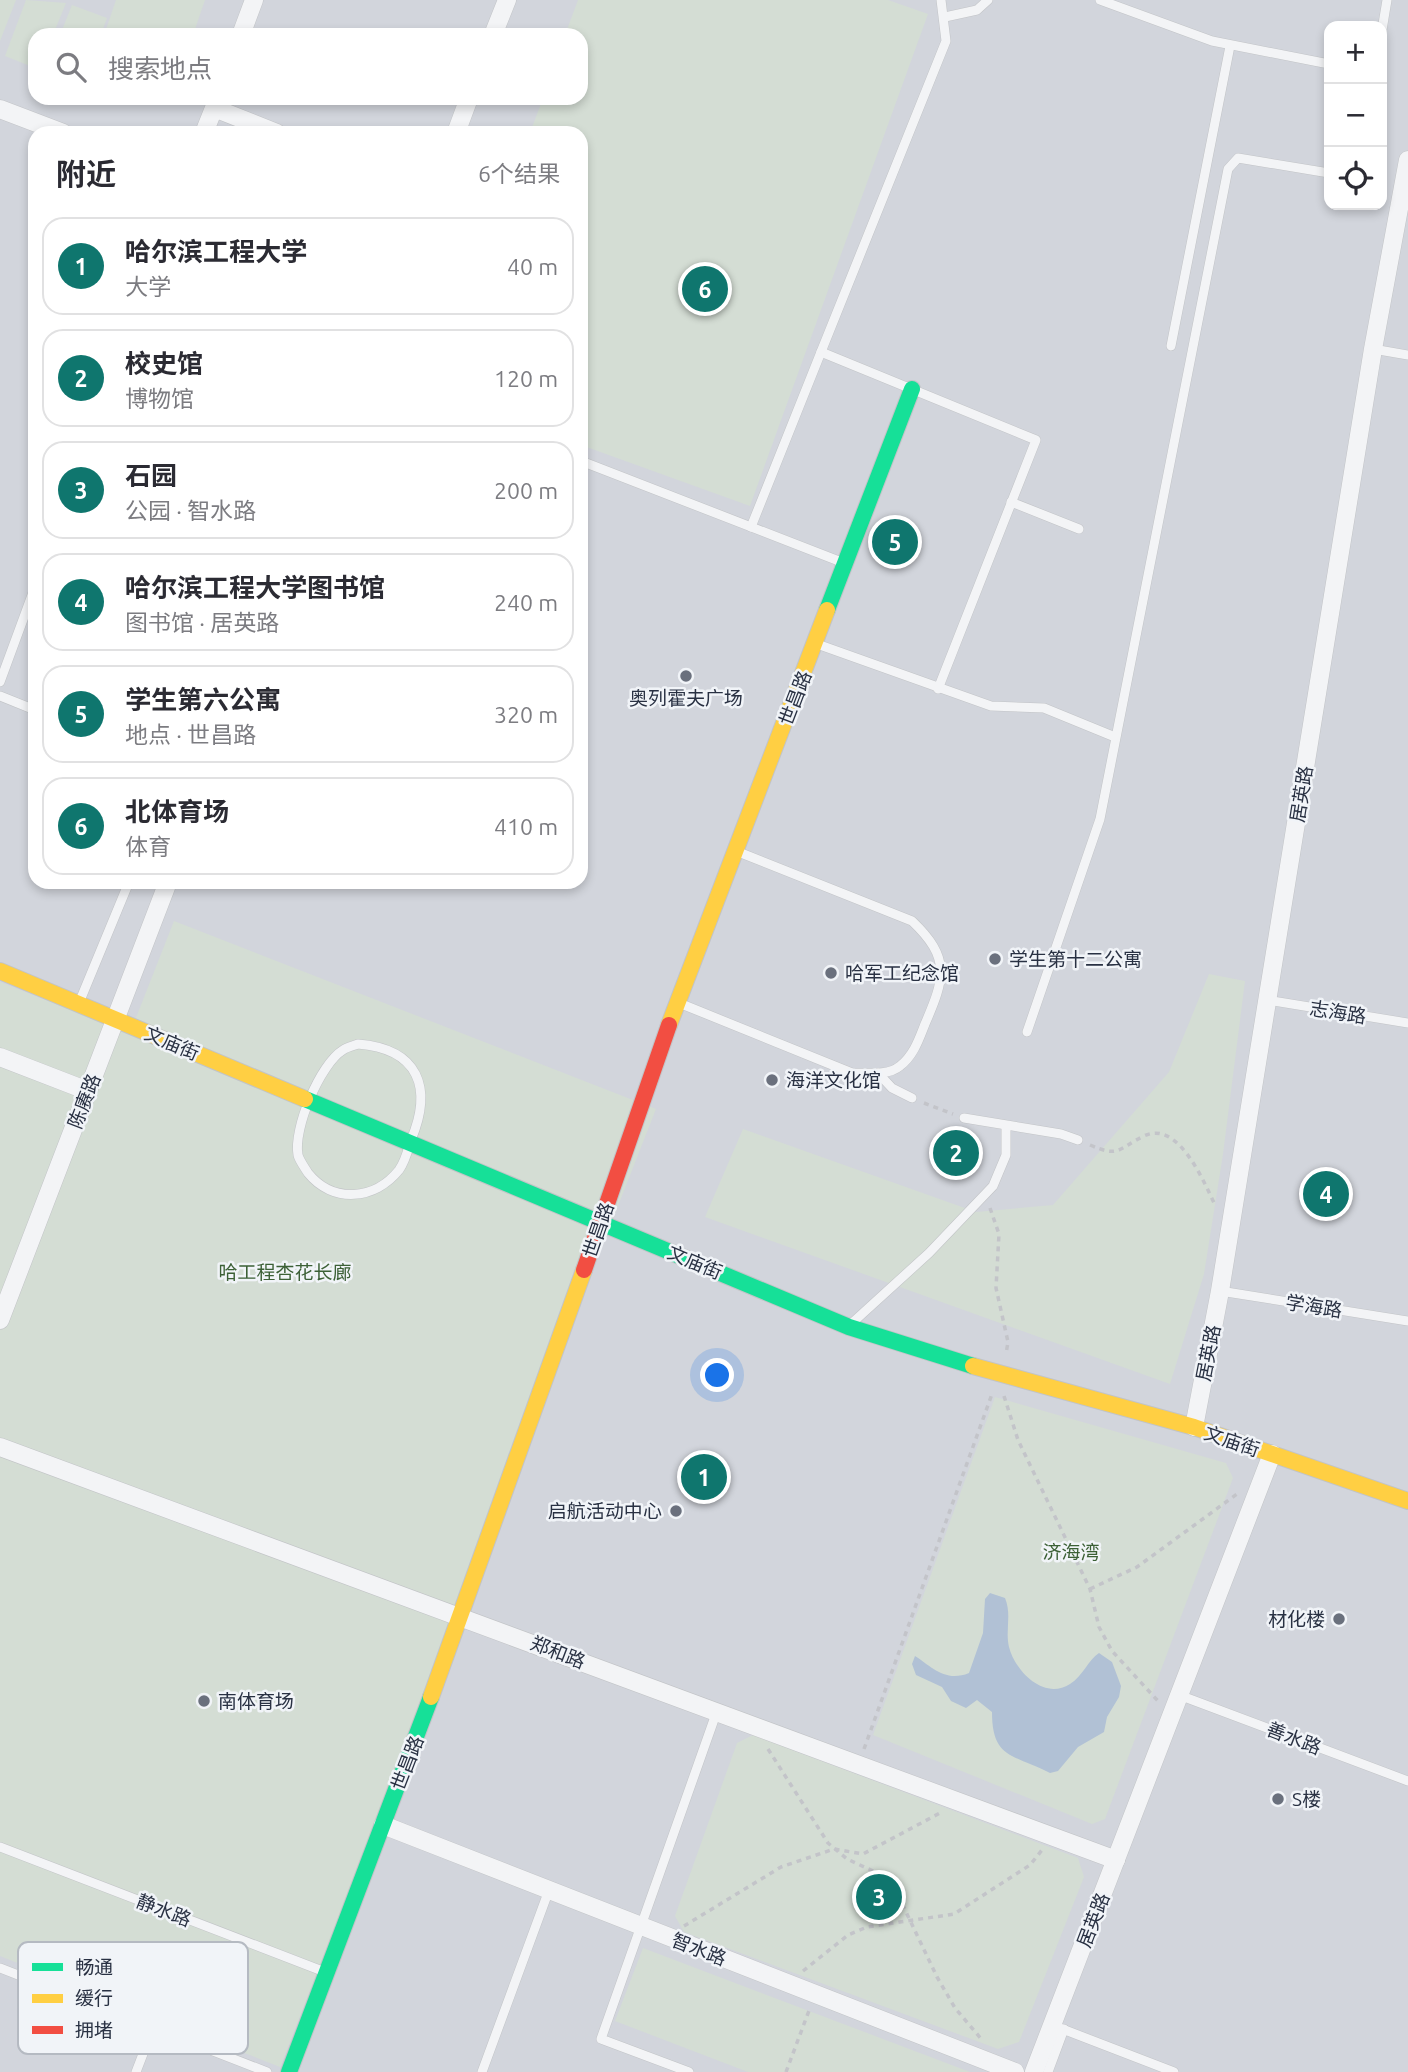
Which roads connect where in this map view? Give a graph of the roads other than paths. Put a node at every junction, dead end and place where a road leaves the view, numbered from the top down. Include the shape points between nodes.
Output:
1 (254, 0) edge
2 (507, 0) edge
3 (941, 0) edge
4 (988, 0) edge
5 (1100, 0) edge
6 (1387, 0) edge
7 (945, 17) junction
8 (1384, 21) edge
9 (244, 28) edge
10 (496, 28) edge
11 (1230, 46) junction
12 (1324, 63) edge
13 (214, 105) edge
14 (219, 105) edge
15 (466, 105) edge
16 (0, 109) edge
17 (45, 126) edge
18 (207, 126) edge
19 (263, 126) edge
20 (459, 126) edge
21 (1408, 160) edge
22 (1324, 172) edge
23 (1171, 346) dead end
24 (1373, 349) junction
25 (821, 352) junction
26 (1408, 355) edge
27 (912, 389) junction
28 (588, 464) edge
29 (1011, 502) junction
30 (751, 527) junction
31 (1079, 529) dead end
32 (846, 564) junction
33 (28, 606) edge
34 (816, 643) junction
35 (0, 682) edge
36 (938, 689) junction
37 (0, 696) edge
38 (28, 707) edge
39 (1115, 737) junction
40 (736, 851) junction
41 (126, 889) edge
42 (165, 889) edge
43 (0, 971) edge
44 (1267, 1000) junction
45 (677, 1003) junction
46 (79, 1004) junction
47 (115, 1019) junction
48 (1408, 1023) edge
49 (1027, 1032) dead end
50 (0, 1057) edge
51 (878, 1073) junction
52 (88, 1091) junction
53 (912, 1098) road end
54 (309, 1101) junction
55 (964, 1118) road end
56 (1006, 1127) junction
57 (1078, 1140) road end
58 (410, 1143) junction
59 (600, 1223) junction
60 (1220, 1291) junction
61 (0, 1320) edge
62 (1408, 1321) edge
63 (849, 1327) junction
64 (1194, 1427) junction
65 (0, 1447) edge
66 (1272, 1454) junction
67 (1408, 1501) edge
68 (463, 1616) junction
69 (1179, 1695) junction
70 (716, 1711) junction
71 (1408, 1781) edge
72 (383, 1825) junction
73 (0, 1847) edge
74 (1116, 1860) junction
75 (549, 1890) junction
76 (642, 1926) junction
77 (247, 1942) edge
78 (248, 1943) edge
79 (0, 1968) edge
80 (327, 1973) junction
81 (18, 1975) edge
82 (1058, 2027) junction
83 (143, 2054) edge
84 (220, 2054) edge
85 (1011, 2070) edge
86 (136, 2072) edge
87 (267, 2072) edge
88 (289, 2072) edge
89 (482, 2072) edge
90 (688, 2072) edge
91 (1034, 2072) edge
92 (1048, 2072) edge
93 (1174, 2072) edge

1 - 9 street
2 - 10 street
3 - 7 lane
4 - 7 lane via 977,10
5 - 11 lane
6 - 8 lane
7 - 25 lane via 946,41
11 - 12 lane
11 - 23 lane
13 - 18 street
14 - 19 street
15 - 20 street
16 - 17 street
21 - 24 street, 居英路
22 - 39 lane via 1238,158 1228,169
24 - 26 lane
24 - 44 street, 居英路
25 - 27 lane
25 - 30 lane
27 - 29 lane via 1036,440
27 - 32 street, 世昌路
28 - 30 lane
29 - 31 lane
29 - 36 lane
30 - 32 lane
32 - 34 street, 世昌路
33 - 35 lane
34 - 36 lane
34 - 40 street, 世昌路
36 - 39 lane via 992,706 1044,708
37 - 38 lane
39 - 49 lane via 1093,843
40 - 45 street, 世昌路
40 - 51 lane via 912,920 929,937 941,963 941,988 913,1053 899,1067
41 - 46 lane
42 - 47 street, 陈赓路
43 - 46 street, 文庙街
44 - 48 lane, 志海路
44 - 60 street, 居英路
45 - 51 lane via 852,1073
45 - 59 street, 世昌路
46 - 47 street, 文庙街
47 - 52 street, 陈赓路
47 - 54 street, 文庙街
50 - 52 street
51 - 53 lane via 892,1088
52 - 61 street, 陈赓路
54 - 58 street, 文庙街
54 - 58 lane via 300,1124 298,1154 317,1183 334,1193 368,1193 386,1183 400,1168
54 - 58 lane via 341,1050 358,1044 374,1046 407,1062 422,1087 423,1103
55 - 56 lane
56 - 57 lane
56 - 63 lane via 1006,1154 984,1198
58 - 59 street, 文庙街
59 - 63 street, 文庙街
59 - 68 street, 世昌路
60 - 62 lane, 学海路
60 - 64 street, 居英路
63 - 64 street, 文庙街
64 - 66 street, 文庙街
65 - 68 street, 郑和路
66 - 67 street, 文庙街
66 - 69 street, 居英路
68 - 70 street, 郑和路
68 - 72 street, 世昌路
69 - 71 lane, 善水路
69 - 74 street, 居英路
70 - 74 street, 郑和路
70 - 76 lane
72 - 75 street, 智水路
72 - 80 street, 世昌路
73 - 77 lane, 静水路
74 - 82 street, 居英路
75 - 76 street, 智水路
75 - 89 lane
76 - 85 street, 智水路
76 - 90 lane via 601,2039
78 - 80 lane, 静水路
79 - 81 lane
80 - 88 street, 世昌路
82 - 91 street, 居英路
82 - 92 lane
82 - 93 lane
83 - 86 lane
84 - 87 lane

